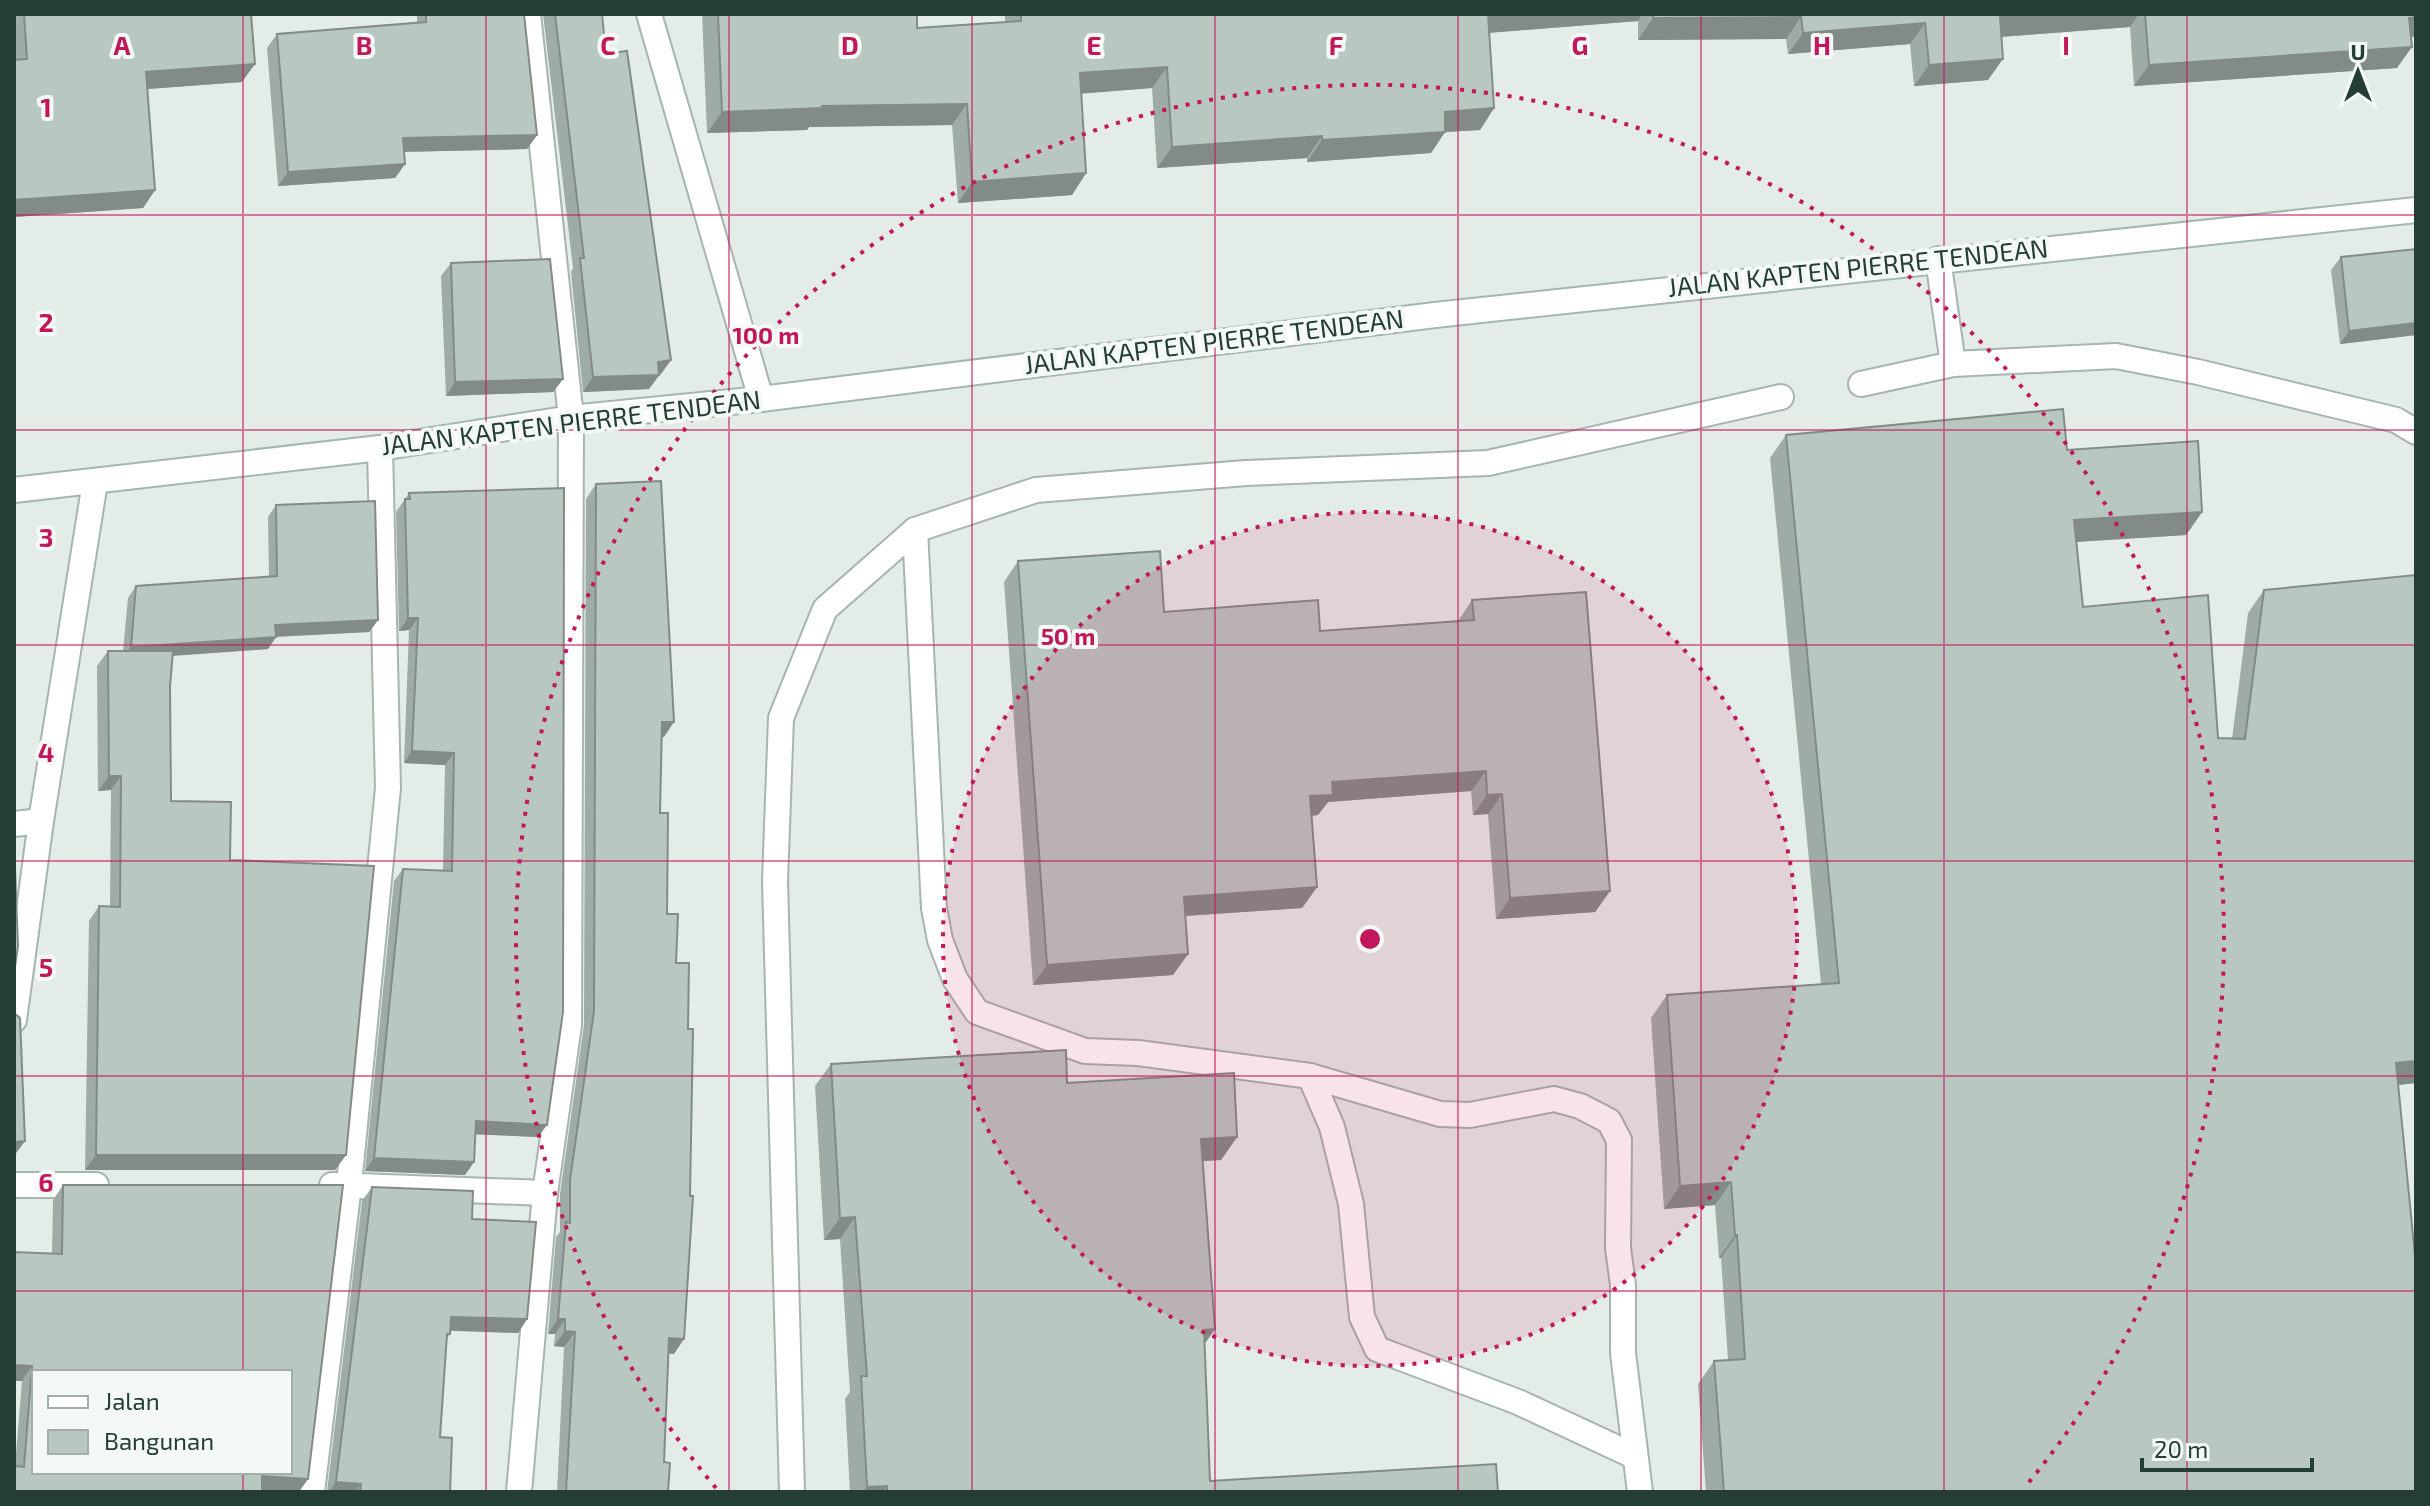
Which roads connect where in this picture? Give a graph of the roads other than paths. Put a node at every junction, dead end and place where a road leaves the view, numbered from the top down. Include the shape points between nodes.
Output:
1 (528, 14) edge
2 (649, 14) edge
3 (2416, 210) edge
4 (1938, 259) junction
5 (1953, 364) junction
6 (1861, 384) dead end
7 (1781, 397) dead end
8 (761, 399) junction
9 (571, 418) junction
10 (2416, 432) edge
11 (380, 448) junction
12 (95, 482) junction
13 (14, 490) edge
14 (915, 530) junction
15 (41, 821) junction
16 (14, 824) edge
17 (14, 1020) edge
18 (1310, 1076) junction
19 (14, 1185) edge
20 (126, 1185) edge
21 (301, 1185) edge
22 (349, 1185) junction
23 (545, 1193) junction
24 (1634, 1456) junction
25 (312, 1492) edge
26 (519, 1492) edge
27 (792, 1492) edge
28 (1640, 1492) edge

1 - 9 street
2 - 8 street
3 - 4 street, JALAN KAPTEN PIERRE TENDEAN
4 - 5 street
4 - 8 street, JALAN KAPTEN PIERRE TENDEAN
5 - 6 street
5 - 10 street via 2116,356 2396,420
7 - 14 street via 1488,463 1246,473 1036,490
8 - 9 street, JALAN KAPTEN PIERRE TENDEAN
9 - 11 street, JALAN KAPTEN PIERRE TENDEAN
9 - 23 street via 569,1025
11 - 12 street, JALAN KAPTEN PIERRE TENDEAN
11 - 22 street via 388,788
12 - 13 street, JALAN KAPTEN PIERRE TENDEAN
12 - 15 street
14 - 18 street via 934,908 955,979 977,1012 1085,1051
14 - 27 street via 825,609 781,718 775,881
15 - 16 street
15 - 17 street
18 - 24 street via 1332,1127 1351,1204 1362,1317 1377,1349 1518,1402
18 - 24 street via 1440,1114 1470,1115 1554,1099 1609,1121 1619,1140 1618,1248
19 - 20 street
21 - 22 street
22 - 23 street
22 - 25 street
23 - 26 street
24 - 28 street

